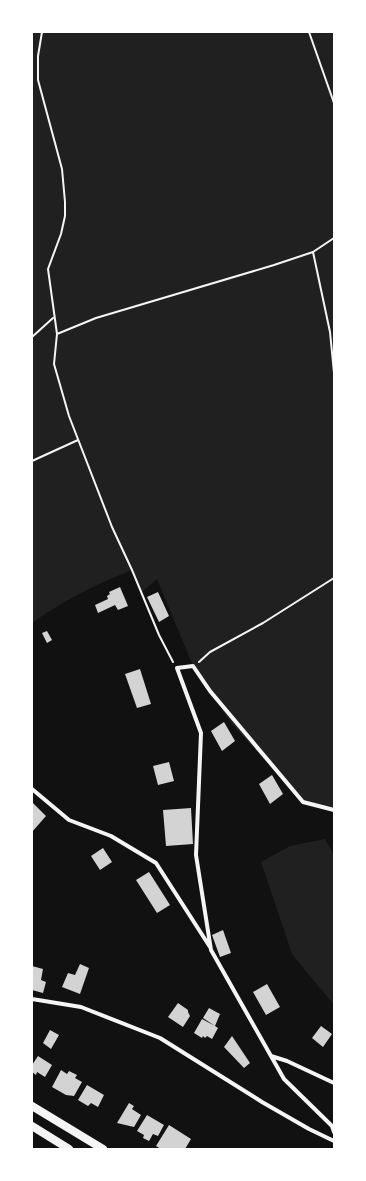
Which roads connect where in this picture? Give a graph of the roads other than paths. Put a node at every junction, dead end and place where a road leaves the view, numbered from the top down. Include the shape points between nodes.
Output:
1 (32, 789) edge
2 (334, 810) edge
3 (211, 950) junction
4 (32, 999) edge
5 (271, 1056) junction
6 (334, 1083) edge
7 (32, 1106) edge
8 (32, 1126) edge
9 (334, 1132) edge
10 (334, 1141) edge
11 (69, 1149) edge
12 (103, 1149) edge

1 - 3 street via 69,820 111,836 156,863
2 - 3 street via 303,802 210,691 193,666 177,668 201,733 196,855
3 - 5 street
4 - 10 street via 81,1006 160,1038 262,1102
5 - 6 street
5 - 9 street via 284,1079 332,1126
7 - 12 main road
8 - 11 main road

